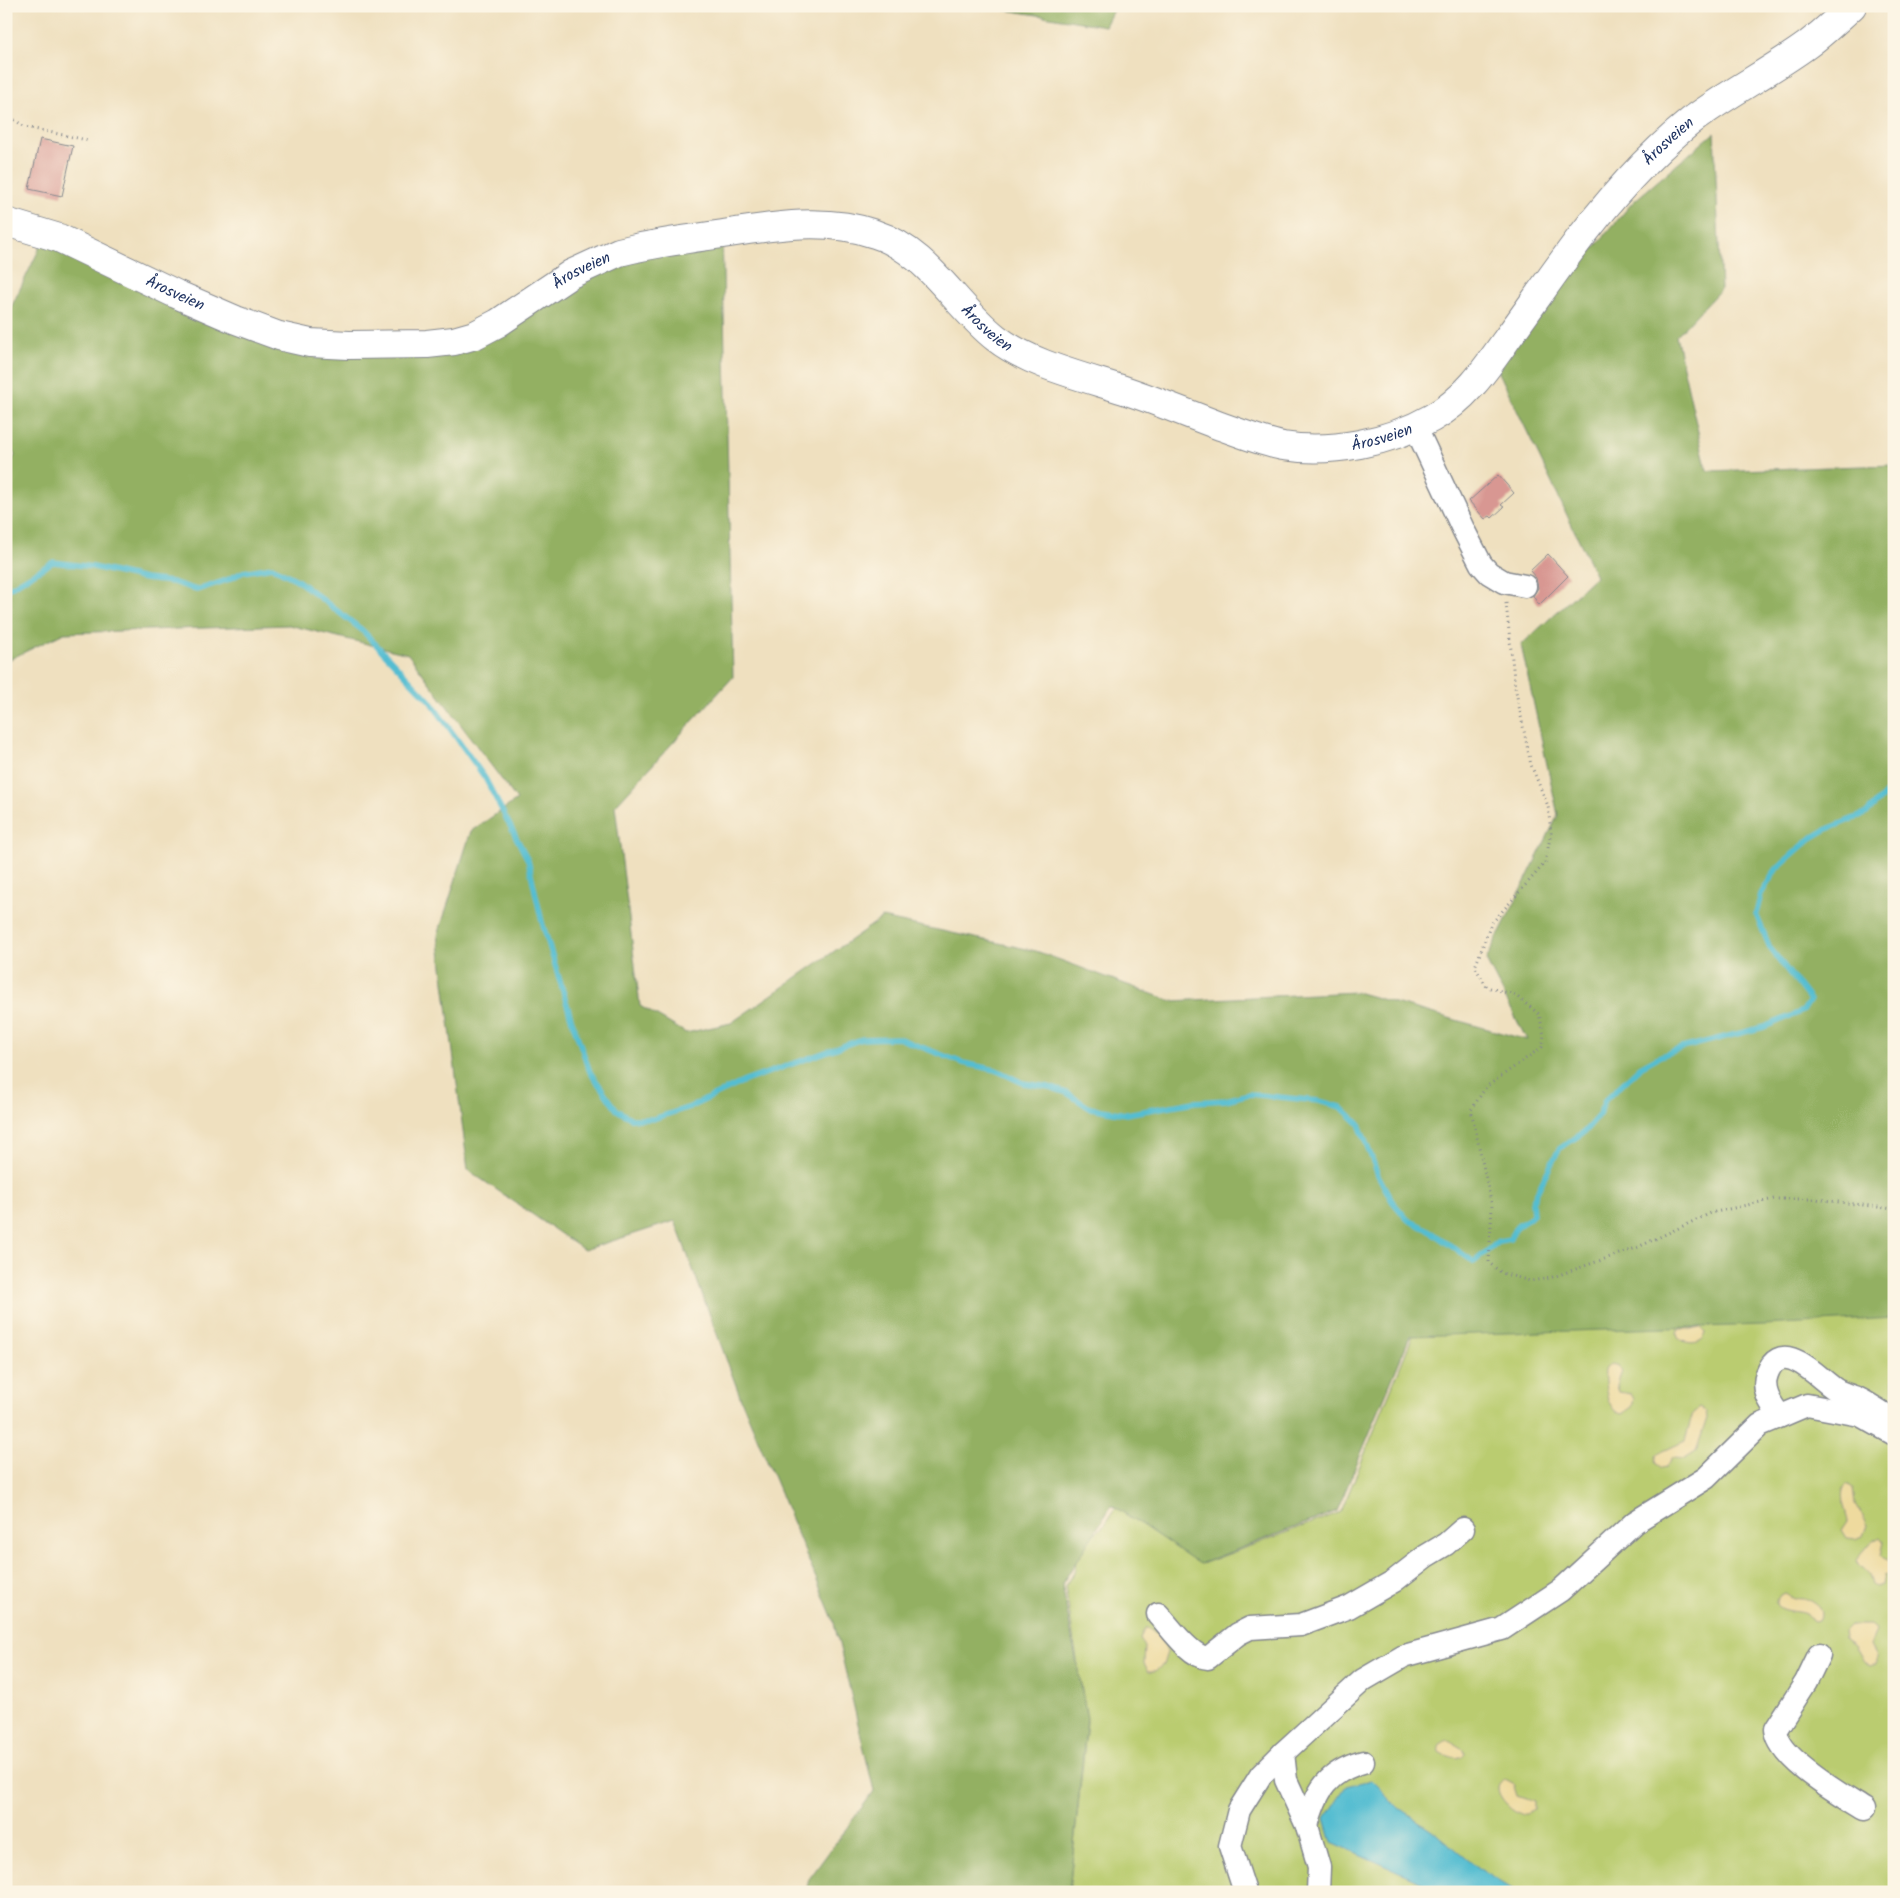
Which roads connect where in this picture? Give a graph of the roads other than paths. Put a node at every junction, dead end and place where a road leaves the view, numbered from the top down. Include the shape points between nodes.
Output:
1 (1852, 6) edge
2 (6, 222) edge
3 (1415, 426) junction
4 (1514, 584) road end
5 (1780, 1416) junction
6 (1894, 1423) edge
7 (1894, 1434) edge
8 (1464, 1529) dead end
9 (1158, 1614) dead end
10 (1819, 1655) dead end
11 (1283, 1753) junction
12 (1363, 1762) dead end
13 (1864, 1809) dead end
14 (1307, 1826) junction
15 (1245, 1892) edge
16 (1318, 1892) edge

1 - 3 main road, Årosveien via 1811,42 1693,120 1642,165 1584,232 1473,384 1444,410
2 - 3 main road, Årosveien via 60,238 176,294 278,336 310,343 402,345 454,341 474,335 498,323 570,274 619,252 750,229 833,224 879,235 905,249 929,268 980,324 1014,350 1251,437 1284,446 1328,447 1375,440
3 - 4 lane via 1481,564 1489,573
5 - 6 lane via 1765,1389 1767,1374 1773,1363 1790,1358 1837,1391 1862,1401
5 - 7 lane via 1807,1405 1860,1415
5 - 11 lane via 1760,1425 1706,1478 1635,1522 1561,1590 1502,1629 1404,1656 1363,1680
8 - 9 lane via 1394,1581 1348,1607 1302,1625 1250,1628 1208,1658 1189,1649
10 - 13 lane via 1776,1734 1786,1750 1810,1774
11 - 14 lane via 1286,1780
11 - 15 lane via 1261,1775 1240,1810 1230,1846
12 - 14 lane via 1347,1766 1330,1777 1319,1792
14 - 16 lane via 1319,1867

